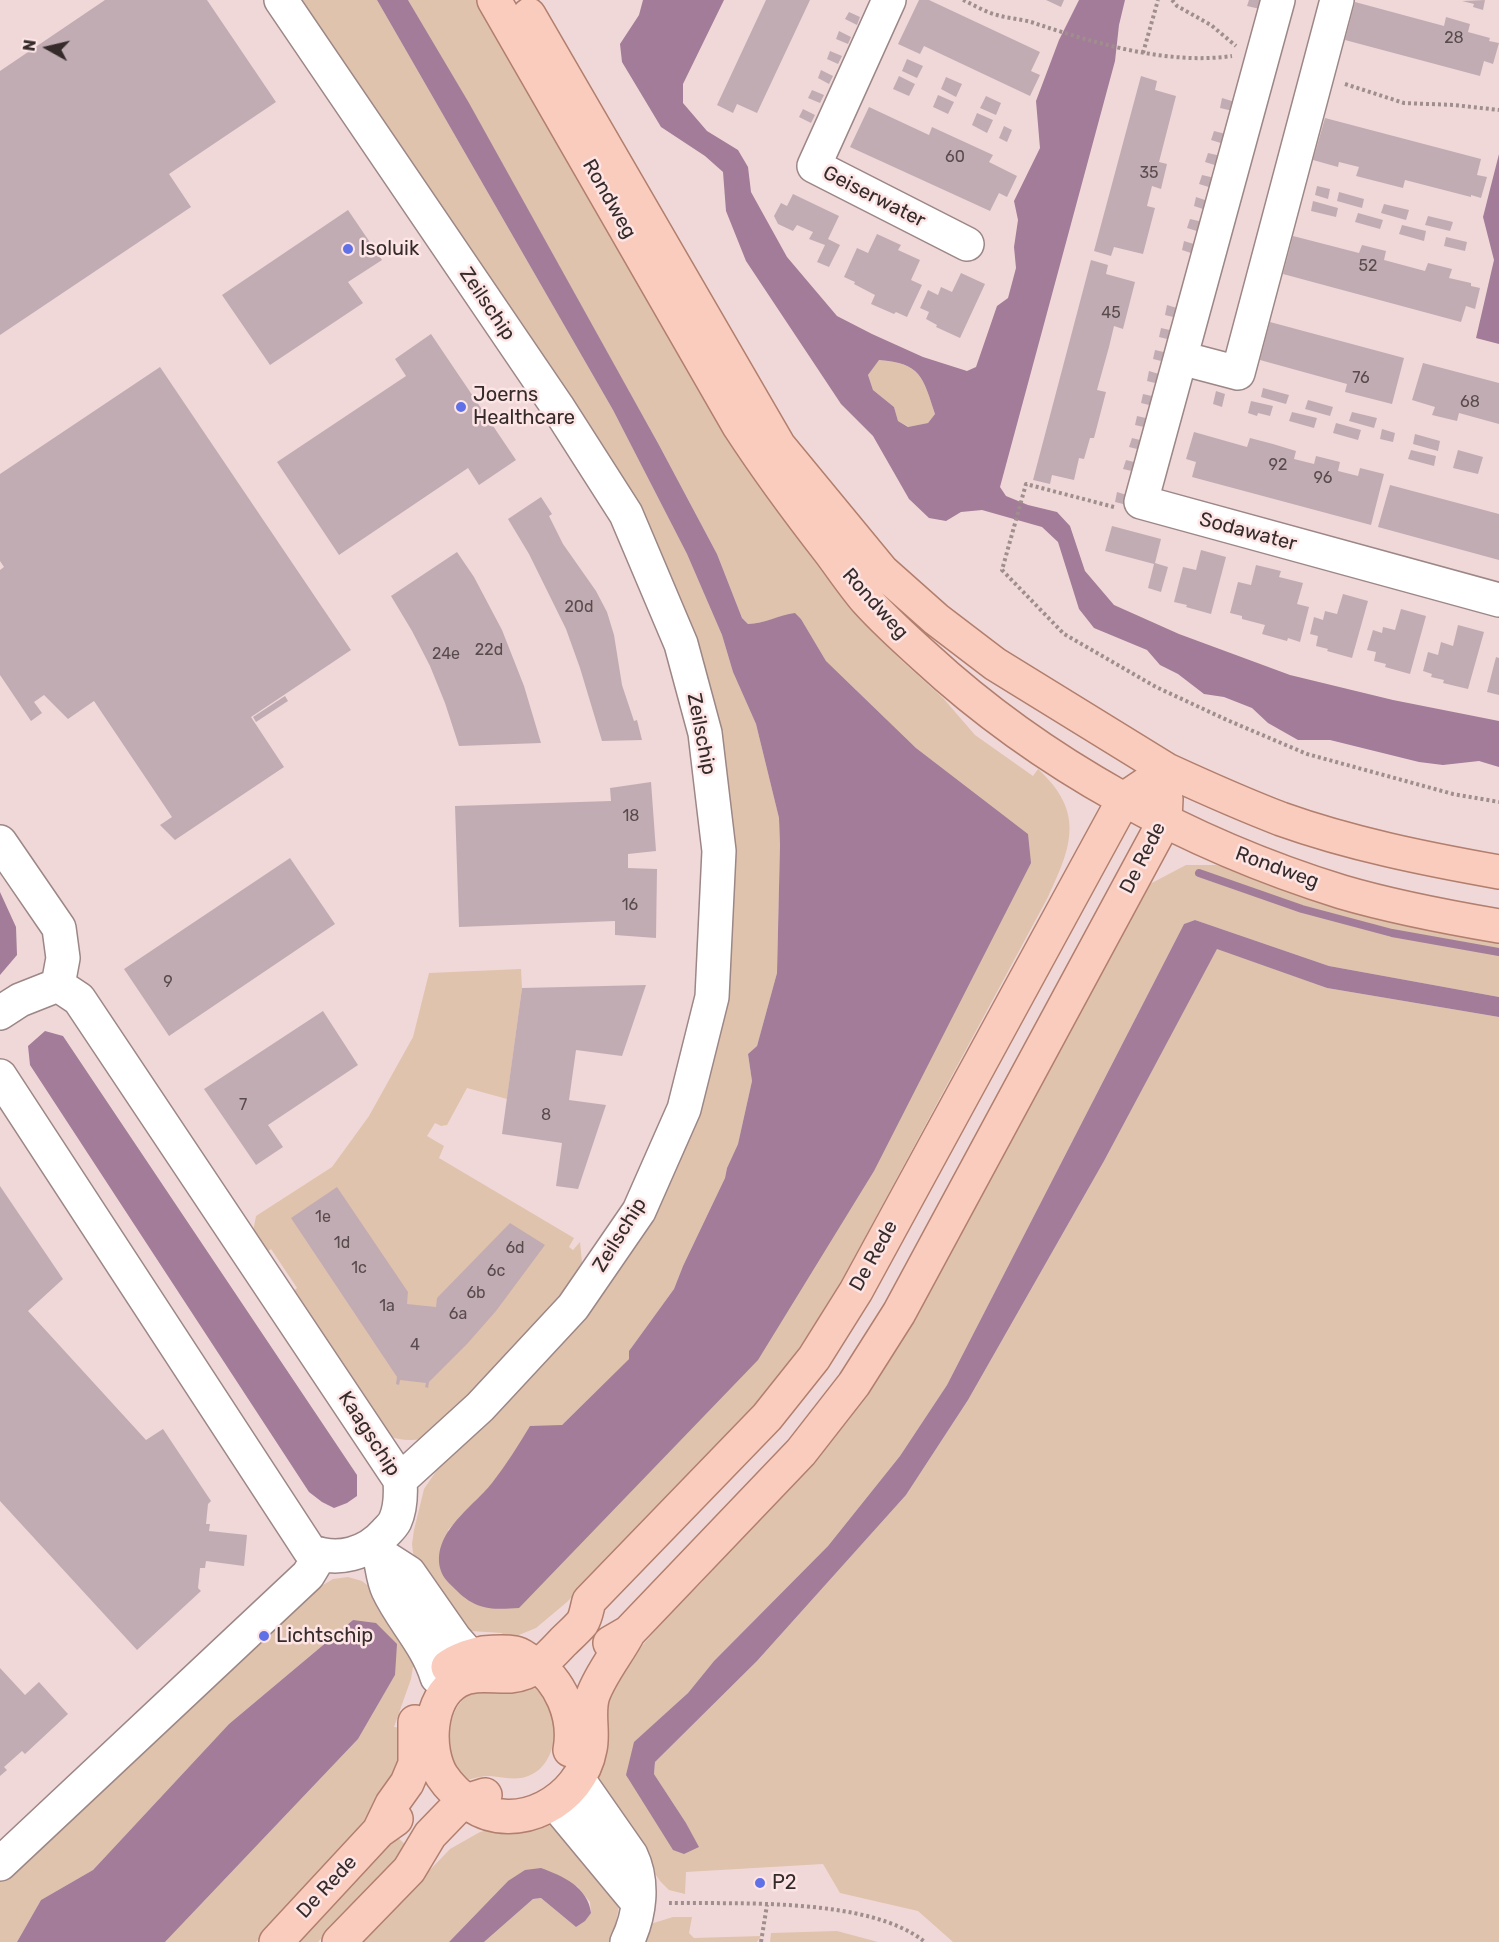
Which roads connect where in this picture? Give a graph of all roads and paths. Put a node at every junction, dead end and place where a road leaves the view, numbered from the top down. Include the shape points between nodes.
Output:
1 (281, 0) edge
2 (494, 0) edge
3 (520, 0) edge
4 (889, 0) edge
5 (963, 0) edge
6 (1158, 0) edge
7 (1278, 0) edge
8 (1337, 0) edge
9 (1143, 52) junction
10 (1238, 55) dead end
11 (1493, 110) dead end
12 (1499, 110) edge
13 (967, 244) dead end
14 (1181, 358) junction
15 (1141, 502) junction
16 (1499, 600) edge
17 (1167, 770) junction
18 (1124, 799) junction
19 (1499, 802) edge
20 (1165, 820) junction
21 (0, 842) edge
22 (1499, 872) edge
23 (1499, 926) edge
24 (58, 985) junction
25 (0, 1013) edge
26 (0, 1076) edge
27 (400, 1480) junction
28 (378, 1550) junction
29 (320, 1555) junction
30 (470, 1656) junction
31 (528, 1660) junction
32 (441, 1685) junction
33 (579, 1710) junction
34 (425, 1763) junction
35 (571, 1772) junction
36 (555, 1803) junction
37 (476, 1807) junction
38 (0, 1864) edge
39 (638, 1903) junction
40 (767, 1905) junction
41 (276, 1942) edge
42 (339, 1942) edge
43 (627, 1942) edge
44 (761, 1942) edge
45 (925, 1942) edge

1 - 27 street, Zeilschip via 626,514 681,645 705,733 719,851 712,997 684,1109 639,1211 573,1307 480,1407
2 - 18 main road, Rondweg via 739,426 779,488 867,601 977,702 1060,761
3 - 17 main road, Rondweg via 779,446 882,571 995,664
4 - 13 street, Geiserwater via 814,166
5 - 9 path via 997,15
6 - 9 path
7 - 14 street
8 - 14 street via 1238,373
9 - 10 path via 1191,59
11 - 12 path
14 - 15 street
15 - 16 street, Sodawater
15 - 19 path via 1128,511 1026,484 1002,570 1064,634 1156,687 1307,754 1453,794
17 - 18 main road, De Rede
17 - 20 main road, De Rede
17 - 22 main road, Rondweg via 1293,822 1390,850
18 - 20 main road, Rondweg
18 - 31 main road, De Rede via 861,1280 814,1358 767,1417 589,1601 583,1621
20 - 23 main road, Rondweg via 1237,854 1342,892
20 - 33 main road, De Rede via 899,1313 854,1384 801,1452 629,1632 593,1694
21 - 24 street via 59,928 63,958
24 - 25 street via 20,1000
24 - 27 street, Kaagschip via 79,999
26 - 29 street via 310,1551
27 - 28 street, Kaagschip via 402,1497 394,1522
28 - 29 street, Kaagschip
28 - 30 street via 409,1573
28 - 32 street via 387,1589 428,1655
29 - 38 street via 308,1575
30 - 31 main road via 495,1652
30 - 32 main road via 451,1664
31 - 32 main road via 526,1673 472,1677
31 - 33 main road
32 - 34 main road via 424,1694 417,1711 414,1727
33 - 35 main road via 591,1748 586,1764
34 - 37 main road
34 - 41 main road, De Rede via 392,1804 379,1831
35 - 36 main road
35 - 37 main road via 525,1793 485,1795
35 - 39 street via 631,1855 636,1867
36 - 37 main road via 527,1814 507,1815
36 - 39 street
37 - 42 main road via 474,1819 440,1851 409,1869
39 - 40 path
39 - 43 street via 637,1919
40 - 44 path
40 - 45 path via 862,1915 894,1925

